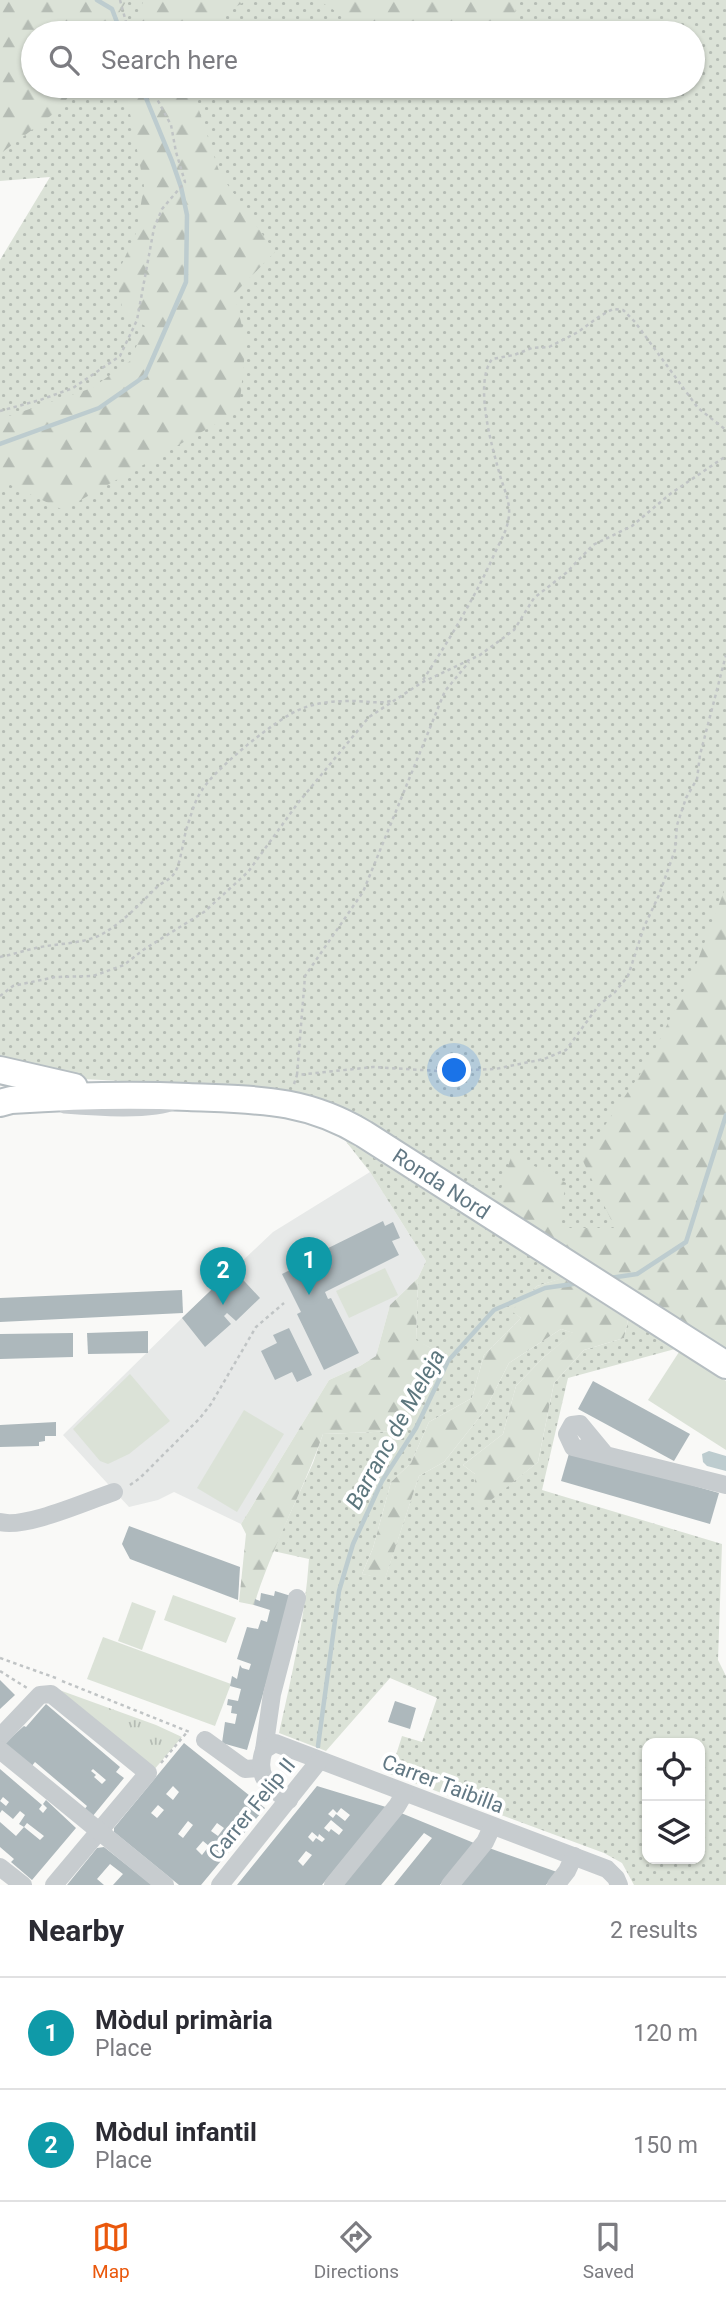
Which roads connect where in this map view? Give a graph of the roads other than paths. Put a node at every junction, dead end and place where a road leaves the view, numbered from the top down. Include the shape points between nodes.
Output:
1 (0, 1070) edge
2 (125, 1094) junction
3 (187, 1097) junction
4 (29, 1098) junction
5 (0, 1103) edge
6 (726, 1365) edge
7 (604, 1453) dead end
8 (726, 1485) edge
9 (114, 1492) road end
10 (1, 1525) edge
11 (297, 1598) dead end
12 (0, 1737) edge
13 (205, 1740) road end
14 (267, 1748) junction
15 (0, 1750) edge
16 (319, 1761) junction
17 (404, 1794) junction
18 (289, 1800) junction
19 (492, 1828) junction
20 (101, 1832) junction
21 (574, 1856) junction
22 (0, 1867) edge
23 (23, 1885) edge
24 (54, 1885) edge
25 (165, 1885) edge
26 (220, 1885) edge
27 (333, 1885) edge
28 (450, 1885) edge
29 (555, 1885) edge
30 (618, 1885) edge

1 - 2 main road, Ronda Nord
2 - 3 main road, Ronda Nord
2 - 4 main road, Ronda Nord
3 - 4 lane via 167,1109 141,1111 60,1108
3 - 6 main road, Ronda Nord via 288,1103 347,1124
4 - 5 main road, Ronda Nord
7 - 8 street
9 - 10 street via 44,1517
11 - 14 street, Carrer Felip II via 272,1694
12 - 20 street via 43,1695 57,1697 148,1773
13 - 14 street, Carrer Taibilla via 244,1769
14 - 16 street, Carrer Taibilla
14 - 18 street via 267,1785
15 - 20 street
16 - 17 street, Carrer Taibilla
16 - 18 street, Carrer Felip II
17 - 19 street, Carrer Taibilla
17 - 27 street
18 - 26 street, Carrer Felip II
19 - 21 street, Carrer Taibilla
19 - 28 street
20 - 24 street
20 - 25 street
21 - 29 street
21 - 30 street, Carrer Taibilla via 607,1869
22 - 23 street

